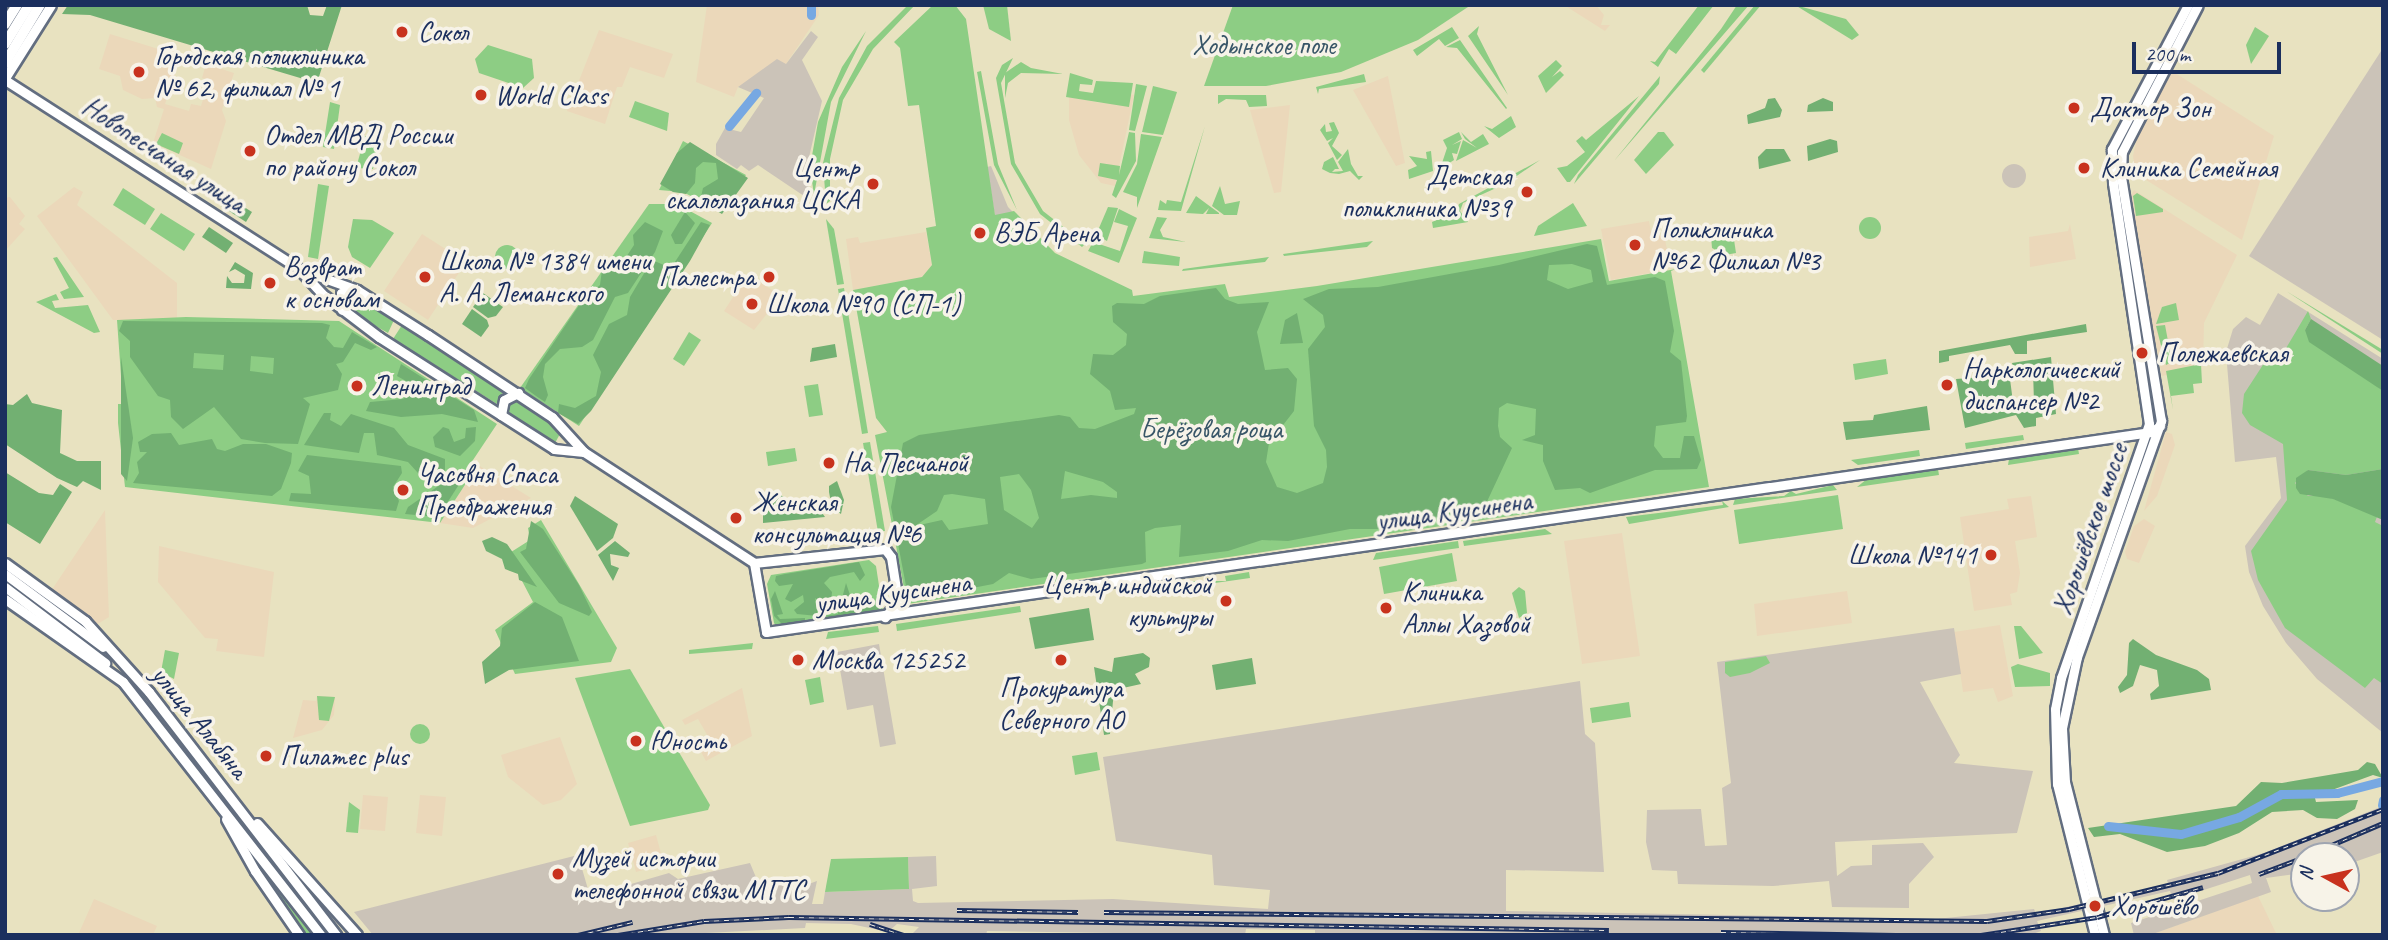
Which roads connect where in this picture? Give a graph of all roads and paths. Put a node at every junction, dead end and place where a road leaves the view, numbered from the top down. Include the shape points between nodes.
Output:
1 (16, 5) edge
2 (29, 5) edge
3 (40, 5) edge
4 (51, 5) edge
5 (2188, 5) edge
6 (2198, 5) edge
7 (5, 24) edge
8 (5, 44) edge
9 (5, 63) edge
10 (5, 79) edge
11 (299, 269) junction
12 (357, 290) junction
13 (342, 311) junction
14 (518, 393) junction
15 (501, 415) junction
16 (2160, 426) junction
17 (2147, 433) junction
18 (575, 447) junction
19 (2152, 449) junction
20 (5, 562) edge
21 (754, 563) junction
22 (774, 563) junction
23 (5, 574) edge
24 (759, 577) junction
25 (5, 587) edge
26 (5, 598) edge
27 (898, 598) junction
28 (915, 613) junction
29 (882, 619) junction
30 (115, 657) junction
31 (123, 682) junction
32 (228, 791) junction
33 (216, 798) junction
34 (2094, 914) junction
35 (299, 935) edge
36 (321, 935) edge
37 (336, 935) edge
38 (357, 935) edge
39 (2095, 935) edge
40 (2104, 935) edge

1 - 7 main road
2 - 8 main road
3 - 9 main road
4 - 10 main road
5 - 17 main road, Хорошёвское шоссе via 2120,126 2111,155 2148,397
6 - 16 main road, Хорошёвское шоссе via 2130,131 2120,165
10 - 11 main road, Новопесчаная улица
11 - 12 main road, Новопесчаная улица
11 - 13 main road, Новопесчаная улица
12 - 13 main road via 341,293
12 - 14 main road, Новопесчаная улица
13 - 15 main road, Новопесчаная улица
14 - 15 main road via 509,394 500,407
14 - 18 main road, Новопесчаная улица via 552,417
15 - 18 main road, Новопесчаная улица via 554,449
16 - 17 main road, улица Куусинена
16 - 19 main road, Хорошёвское шоссе
17 - 19 main road via 2154,439
17 - 28 main road, улица Куусинена
17 - 34 main road, Хорошёвское шоссе via 2061,678 2055,709 2057,784
18 - 21 main road
19 - 34 main road, Хорошёвское шоссе via 2077,657 2064,707 2065,782
20 - 30 main road, улица Алабяна via 71,609
21 - 22 main road
21 - 24 main road
22 - 24 main road
22 - 27 main road via 883,548 891,557
23 - 30 main road
24 - 29 main road, улица Куусинена via 766,632
25 - 31 main road via 83,644
26 - 31 main road, улица Алабяна
27 - 28 main road
27 - 29 main road via 895,608
28 - 29 main road, улица Куусинена
30 - 32 main road, улица Алабяна
31 - 33 main road, улица Алабяна
32 - 37 main road, улица Алабяна
32 - 38 main road
33 - 35 main road via 255,871
33 - 36 main road, улица Алабяна
34 - 39 main road
34 - 40 main road

